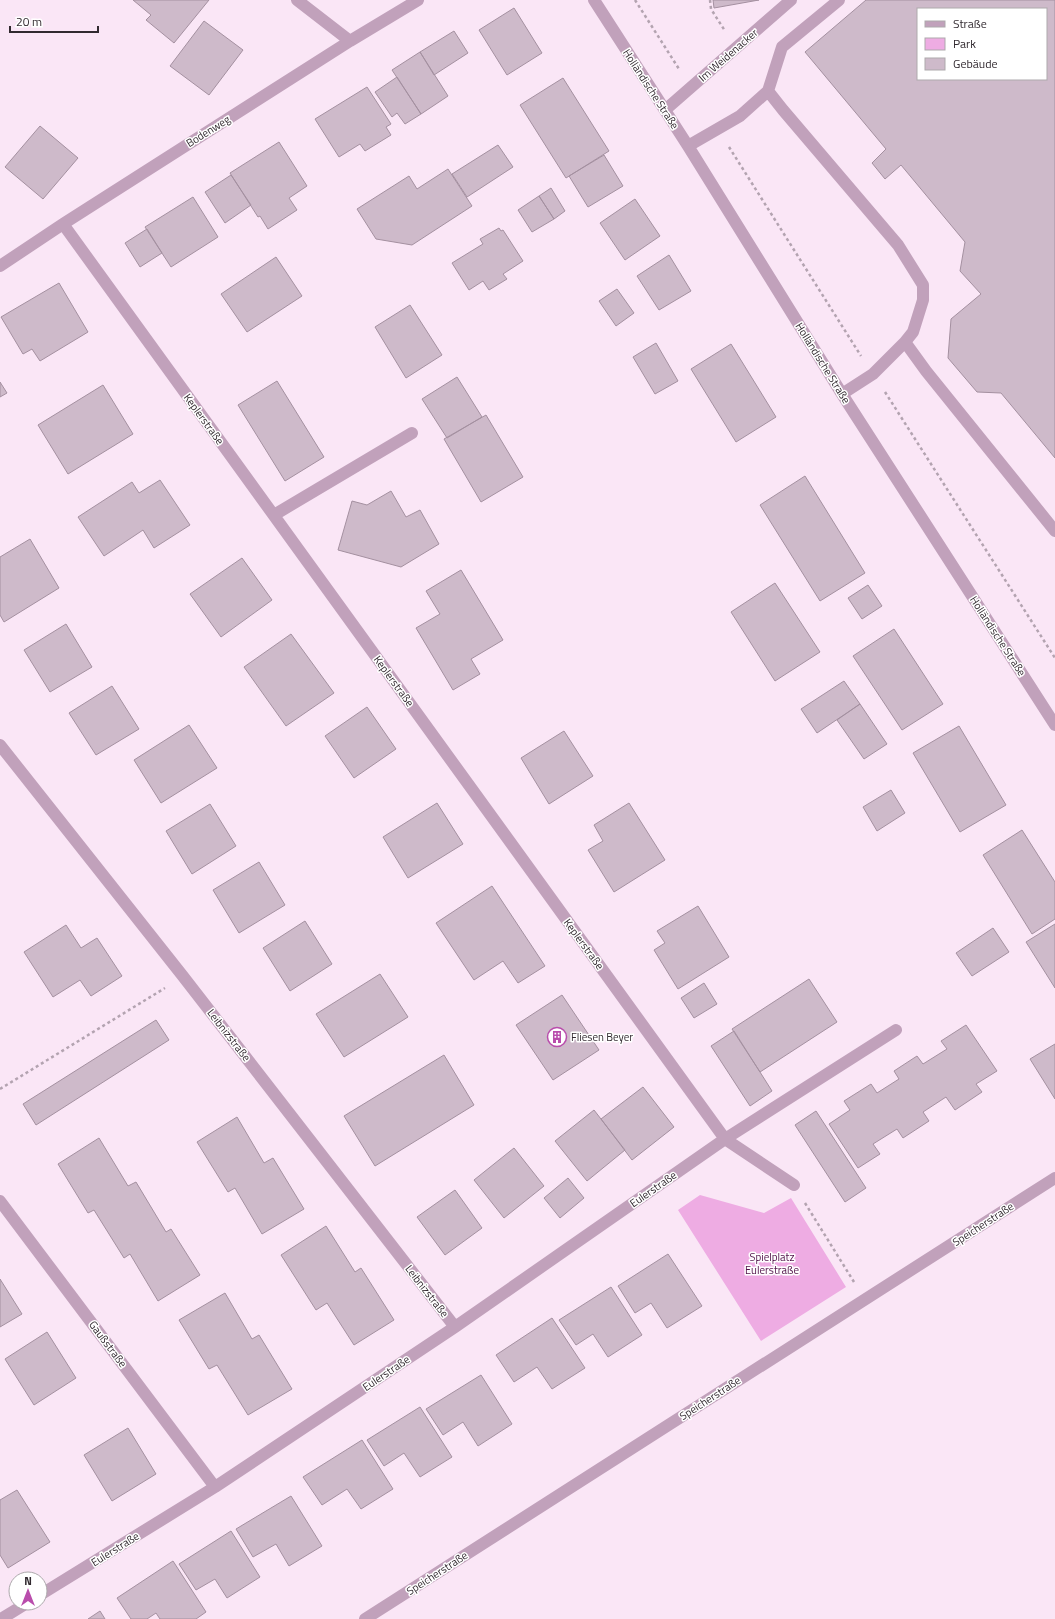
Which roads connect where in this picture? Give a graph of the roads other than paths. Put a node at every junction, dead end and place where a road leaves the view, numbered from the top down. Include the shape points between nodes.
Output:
1 (297, 0) edge
2 (418, 0) edge
3 (594, 0) edge
4 (791, 0) edge
5 (839, 0) edge
6 (350, 41) junction
7 (768, 91) junction
8 (665, 110) junction
9 (688, 146) junction
10 (63, 224) junction
11 (0, 266) edge
12 (905, 342) junction
13 (842, 394) junction
14 (412, 433) dead end
15 (274, 515) junction
16 (1055, 531) edge
17 (1055, 725) edge
18 (0, 745) edge
19 (896, 1030) dead end
20 (725, 1139) junction
21 (1055, 1178) edge
22 (794, 1184) road end
23 (0, 1201) edge
24 (455, 1327) junction
25 (215, 1487) junction
26 (48, 1590) edge
27 (14, 1611) edge
28 (1, 1619) edge
29 (365, 1619) edge

1 - 6 street
2 - 6 street, Bodenweg
3 - 8 street, Holländische Straße
4 - 8 street, Im Weidenacker
5 - 7 street via 782,47
6 - 10 street, Bodenweg
7 - 9 street via 740,116
7 - 12 street via 898,245 923,285 923,300 912,332
8 - 9 street, Holländische Straße
9 - 13 street, Holländische Straße
10 - 11 street, Bodenweg
10 - 15 street, Keplerstraße
12 - 13 street via 873,374
12 - 16 street
13 - 17 street, Holländische Straße
14 - 15 street
15 - 20 street, Keplerstraße
18 - 24 street, Leibnizstraße
19 - 20 street, Eulerstraße
20 - 22 street
20 - 24 street, Eulerstraße
21 - 29 street, Speicherstraße
23 - 25 street, Gaußstraße
24 - 25 street, Eulerstraße
25 - 26 street, Eulerstraße
27 - 28 street

